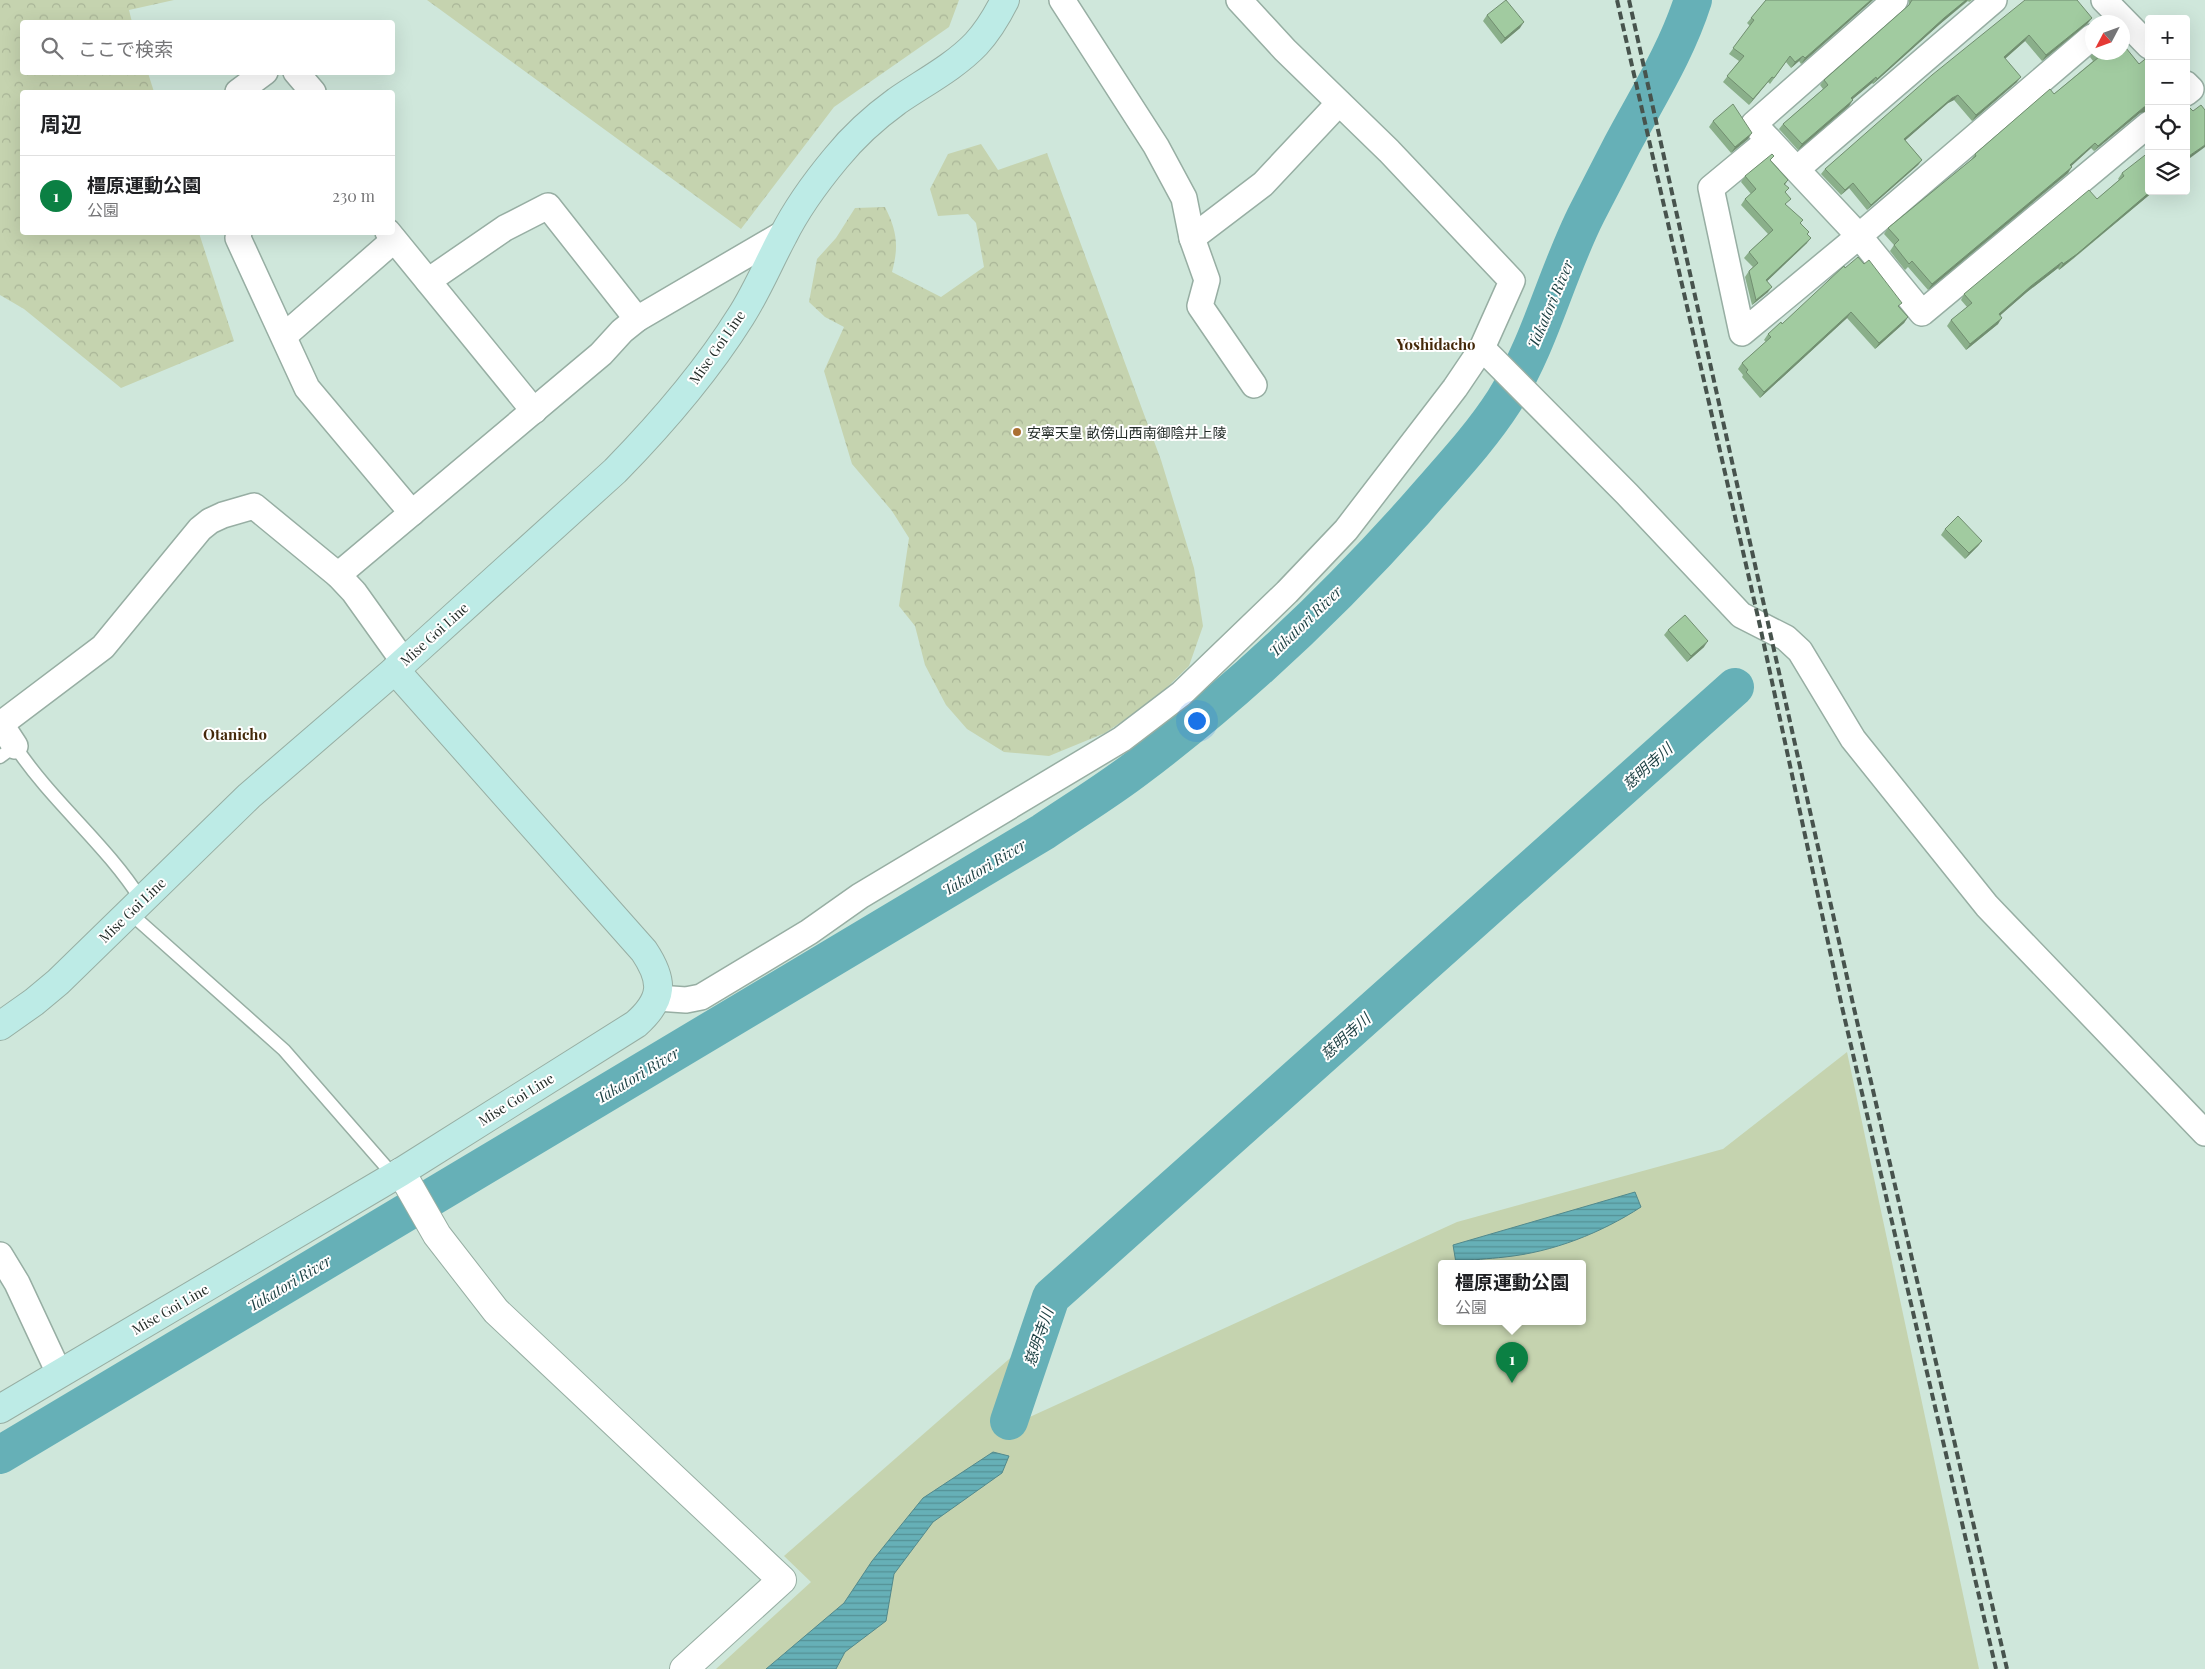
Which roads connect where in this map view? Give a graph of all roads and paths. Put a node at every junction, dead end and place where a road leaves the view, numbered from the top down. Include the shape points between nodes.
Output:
1 (1005, 0) edge
2 (1062, 0) edge
3 (1239, 0) edge
4 (1994, 0) edge
5 (1883, 4) edge
6 (2110, 12) edge
7 (2085, 42) edge
8 (2145, 43) edge
9 (261, 75) edge
10 (299, 75) edge
11 (241, 90) edge
12 (311, 90) edge
13 (1339, 103) junction
14 (2145, 127) edge
15 (1769, 140) junction
16 (1797, 169) junction
17 (784, 233) junction
18 (238, 235) edge
19 (391, 236) edge
20 (1859, 236) junction
21 (1192, 238) junction
22 (428, 281) junction
23 (637, 319) junction
24 (284, 336) junction
25 (1487, 352) junction
26 (1254, 385) dead end
27 (534, 411) junction
28 (412, 513) junction
29 (338, 575) junction
30 (399, 666) junction
31 (0, 723) edge
32 (8, 752) edge
33 (136, 907) junction
34 (657, 998) junction
35 (0, 1026) edge
36 (2205, 1134) edge
37 (400, 1177) junction
38 (0, 1255) edge
39 (59, 1373) junction
40 (0, 1409) edge
41 (684, 1669) edge

1 - 17 main road, Mise Goi Line via 976,44 894,103 838,156 815,183
2 - 21 street via 1156,146 1184,198
3 - 13 street
4 - 16 street
5 - 15 street via 1754,124
6 - 8 street
7 - 20 street
9 - 11 street
10 - 12 street
13 - 21 street via 1263,184
13 - 25 street via 1512,281
14 - 20 street via 1922,313
15 - 16 street
15 - 20 street via 1711,188 1742,333
16 - 20 street
17 - 23 street
17 - 30 main road, Mise Goi Line via 742,315 665,417 615,471
18 - 24 street
19 - 22 street
19 - 24 street
21 - 26 street via 1207,280 1200,306
22 - 23 street via 505,228 548,206
22 - 27 street
23 - 27 street
24 - 28 street via 307,388
25 - 34 street via 1346,530 1287,592 1153,717 702,997 686,1000
25 - 36 street via 1740,615 1786,638 1800,651 1853,739 1987,906
27 - 28 street
28 - 29 street
29 - 30 street via 354,592
29 - 31 street via 254,506 210,521 103,647
30 - 33 main road, Mise Goi Line via 249,796
30 - 34 main road, Mise Goi Line via 644,951 659,981
31 - 32 street
32 - 33 lane via 38,777 115,862
33 - 35 main road, Mise Goi Line via 58,982
33 - 37 lane via 284,1050
34 - 37 main road, Mise Goi Line via 650,1011 636,1024
37 - 39 main road, Mise Goi Line
37 - 41 street via 437,1235 496,1311 782,1580
38 - 39 street via 17,1283
39 - 40 main road, Mise Goi Line

